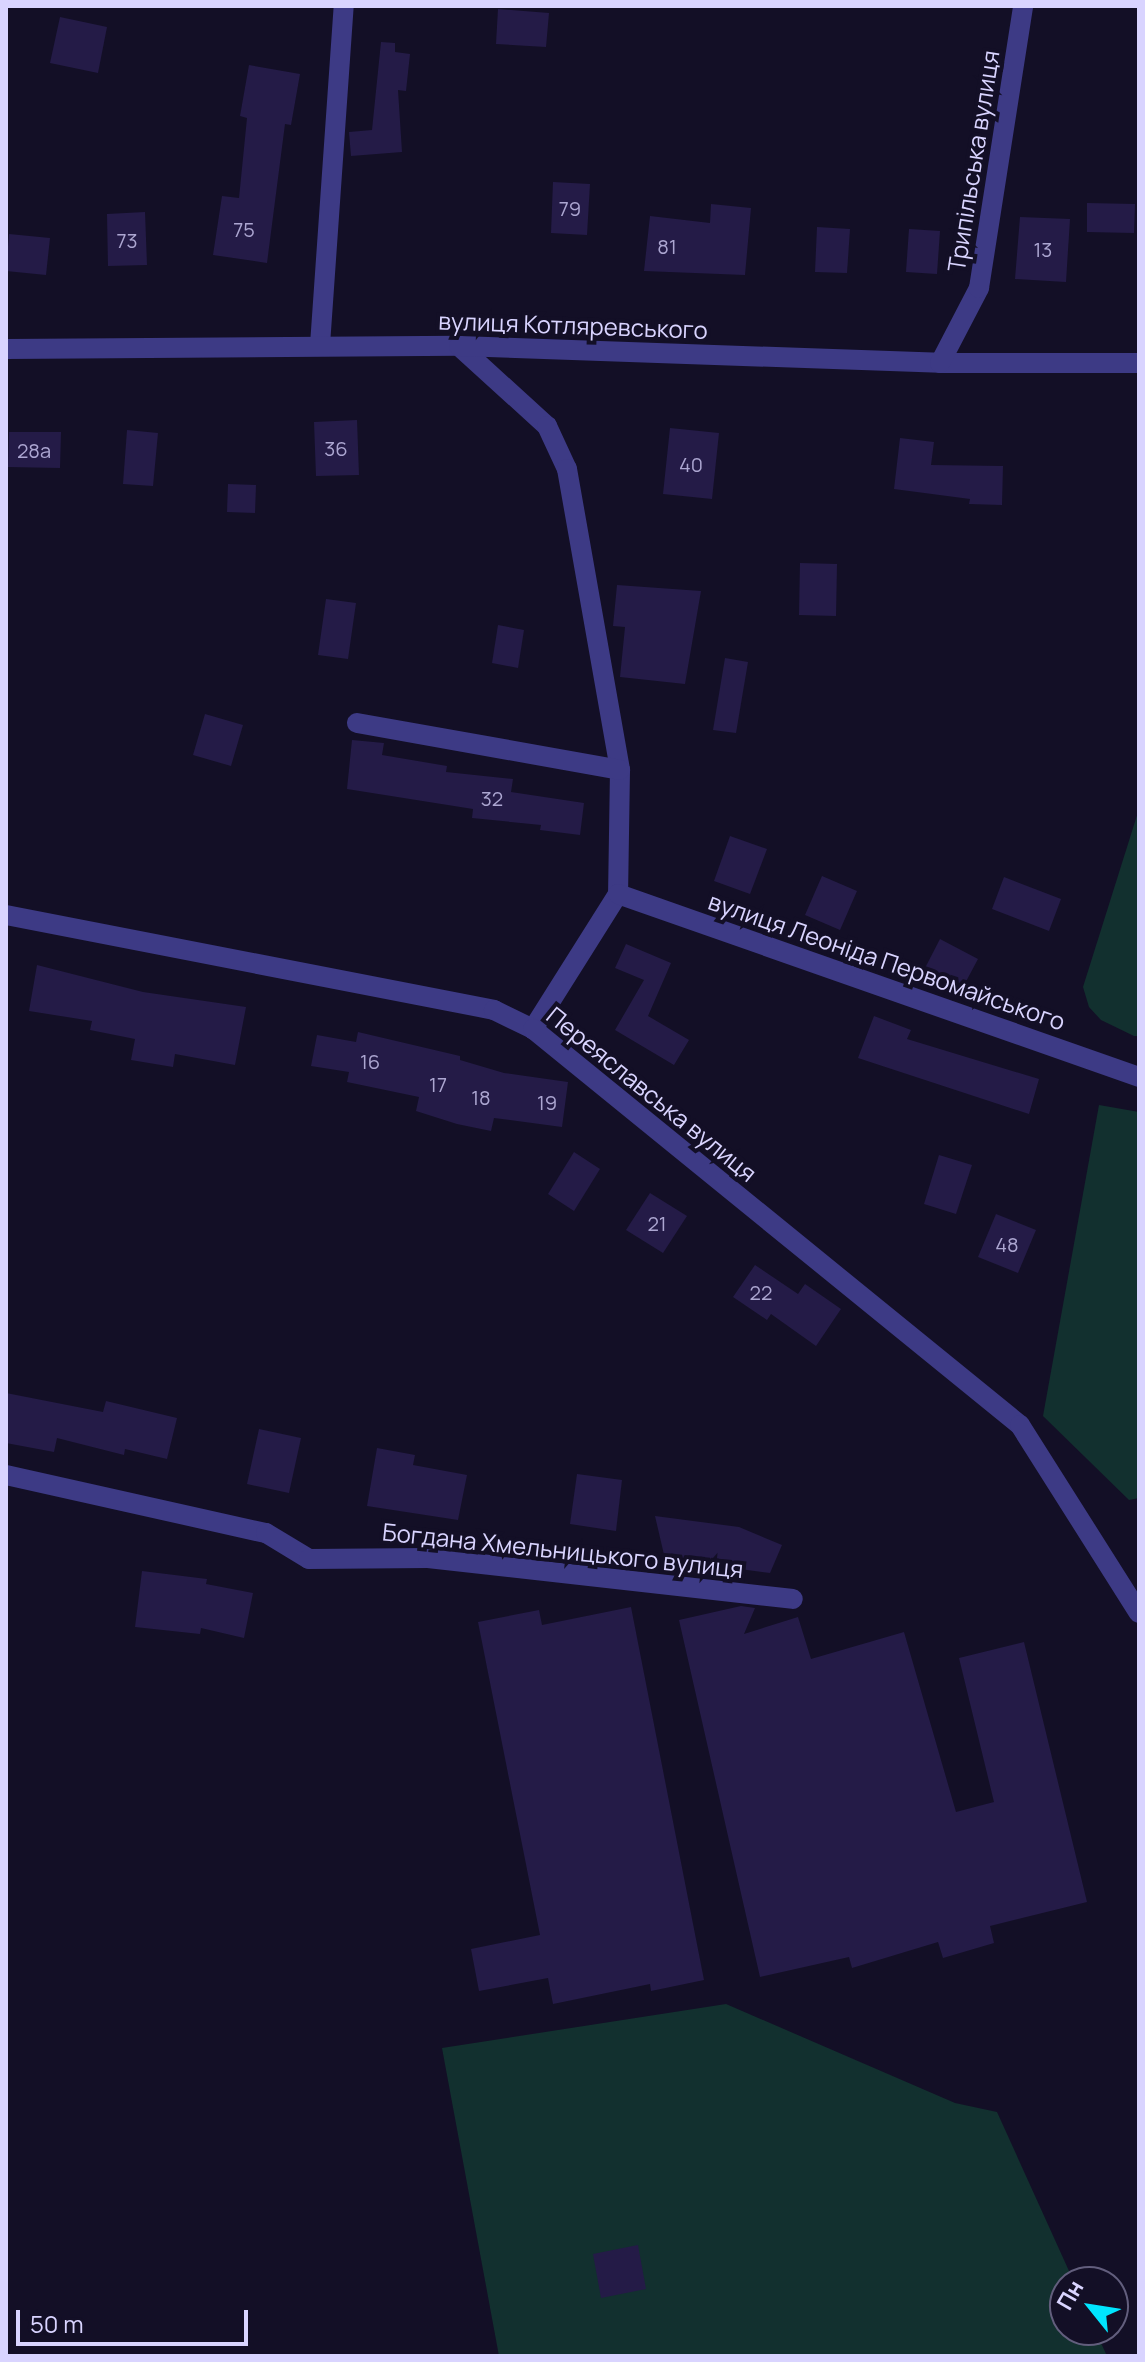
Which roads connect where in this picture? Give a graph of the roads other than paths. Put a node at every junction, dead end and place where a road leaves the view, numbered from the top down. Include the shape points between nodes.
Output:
1 (344, 6) edge
2 (1023, 6) edge
3 (320, 345) junction
4 (459, 346) junction
5 (6, 349) edge
6 (940, 363) junction
7 (1139, 363) edge
8 (357, 723) dead end
9 (620, 770) junction
10 (618, 894) junction
11 (6, 915) edge
12 (533, 1029) junction
13 (1139, 1077) edge
14 (6, 1475) edge
15 (793, 1599) dead end
16 (1139, 1613) edge

1 - 3 street
2 - 6 street, Трипільська вулиця via 979,288
3 - 4 street, вулиця Котляревського
3 - 5 street, вулиця Котляревського
4 - 6 street, вулиця Котляревського
4 - 9 street via 547,426 567,469
6 - 7 street, вулиця Котляревського
8 - 9 street
9 - 10 street
10 - 12 street
10 - 13 street, вулиця Леоніда Первомайського
11 - 12 street, Переяславська вулиця via 494,1010
12 - 16 street, Переяславська вулиця via 1020,1425
14 - 15 street, Богдана Хмельницького вулиця via 266,1533 309,1559 428,1558

